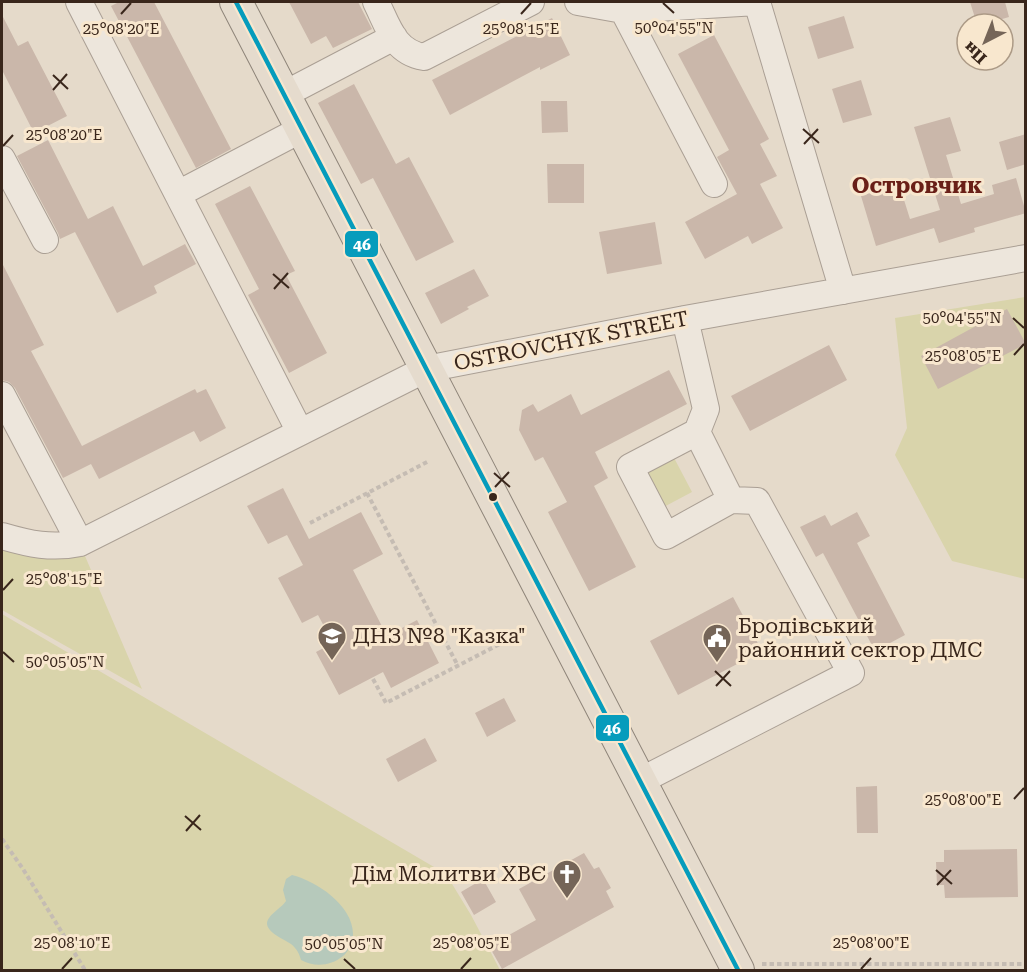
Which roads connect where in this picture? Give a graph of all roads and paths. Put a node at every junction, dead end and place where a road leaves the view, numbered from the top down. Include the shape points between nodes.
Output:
1 (79, 2) edge
2 (236, 2) edge
3 (376, 2) edge
4 (531, 2) edge
5 (578, 2) edge
6 (757, 2) edge
7 (623, 10) junction
8 (394, 37) junction
9 (285, 94) junction
10 (302, 129) junction
11 (2, 159) edge
12 (714, 184) dead end
13 (178, 194) junction
14 (45, 240) dead end
15 (1026, 258) edge
16 (843, 291) junction
17 (685, 319) junction
18 (426, 369) junction
19 (2, 395) edge
20 (300, 432) junction
21 (697, 432) junction
22 (429, 461) dead end
23 (367, 493) junction
24 (731, 500) junction
25 (310, 523) dead end
26 (2, 537) edge
27 (80, 543) junction
28 (519, 634) dead end
29 (458, 666) junction
30 (373, 679) dead end
31 (640, 781) junction
32 (2, 839) edge
33 (1026, 964) edge
34 (737, 968) edge
35 (85, 970) edge

1 - 13 street
2 - 9 main road
3 - 8 street
4 - 8 street via 424,57 405,51
5 - 7 street
6 - 7 street
6 - 16 street
7 - 12 street
8 - 9 street
9 - 10 main road
10 - 13 street
10 - 18 main road
11 - 14 street
13 - 20 street
15 - 16 street, OSTROVCHYK STREET
16 - 17 street, OSTROVCHYK STREET
17 - 18 street, OSTROVCHYK STREET
17 - 21 street via 706,409
18 - 20 street, OSTROVCHYK STREET
18 - 31 main road
19 - 27 street
20 - 27 street, OSTROVCHYK STREET
21 - 24 street
21 - 24 street via 630,467 666,536
22 - 23 path
23 - 25 path
23 - 29 path
24 - 31 street via 757,501 851,673
26 - 27 street via 41,546
28 - 29 path
29 - 30 path via 386,703
31 - 34 main road
32 - 35 path
33 - 34 path

